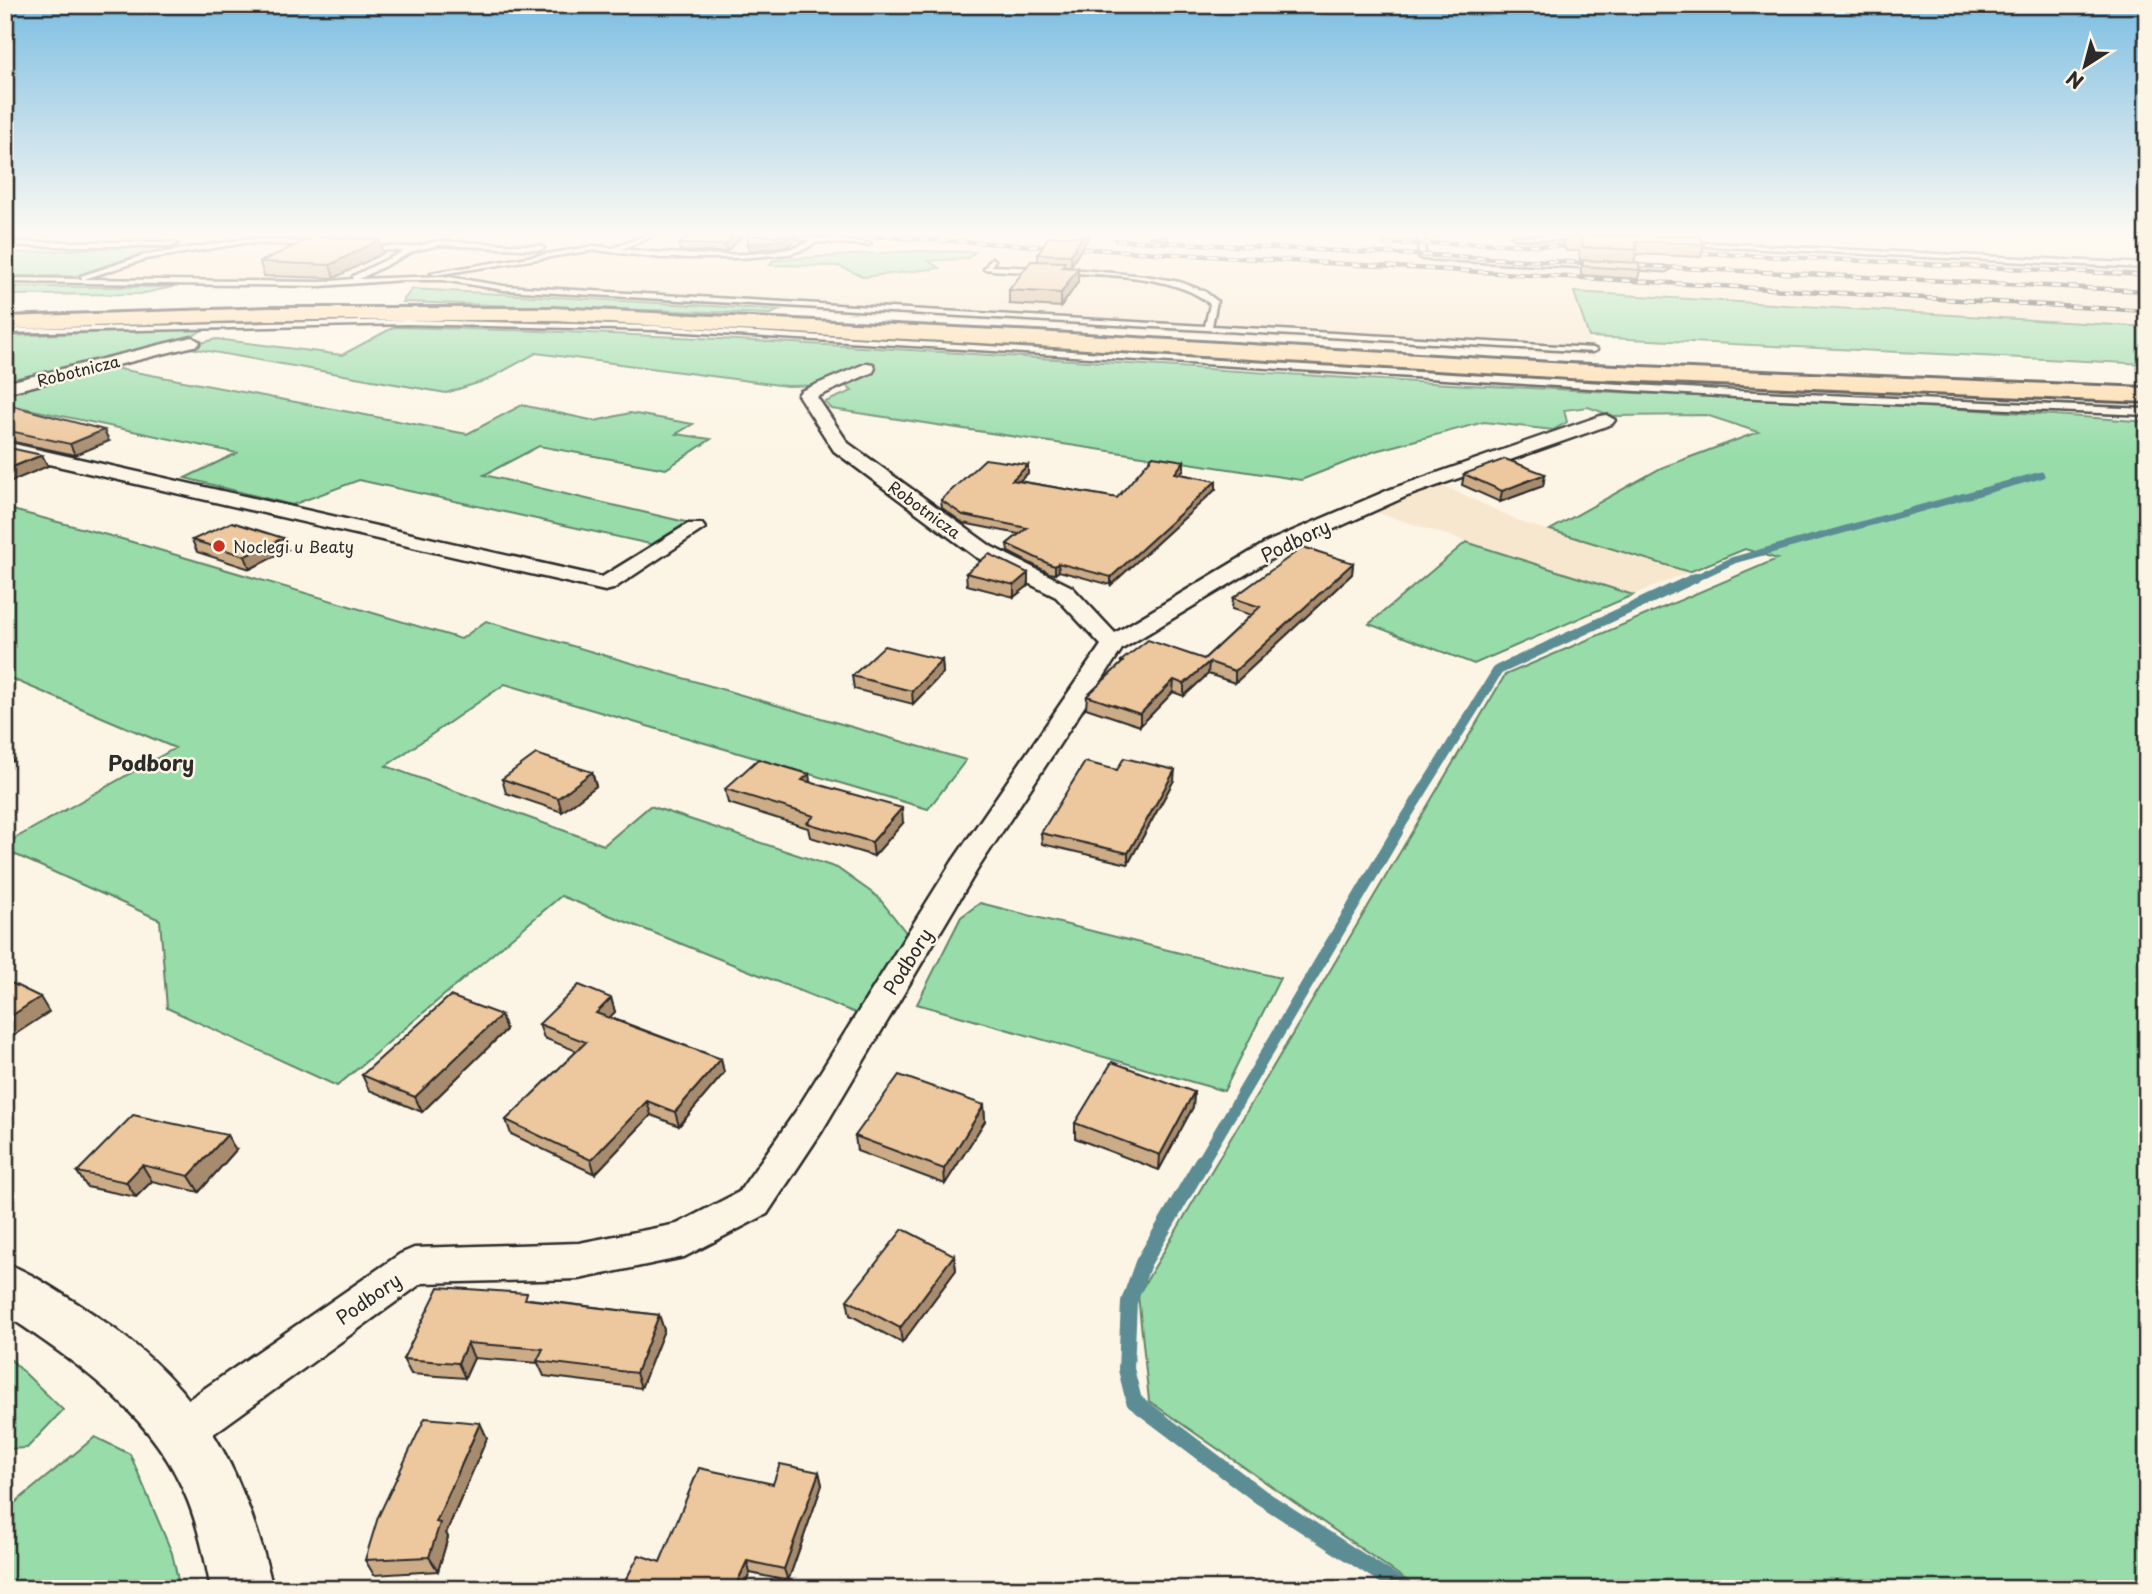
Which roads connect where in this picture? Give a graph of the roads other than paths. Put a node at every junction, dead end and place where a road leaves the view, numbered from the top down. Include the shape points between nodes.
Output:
1 (896, 310) edge
2 (1212, 310) edge
3 (5, 323) edge
4 (1208, 328) junction
5 (5, 331) edge
6 (192, 342) dead end
7 (1593, 350) dead end
8 (867, 368) dead end
9 (5, 388) edge
10 (2147, 395) edge
11 (2147, 412) edge
12 (1606, 420) dead end
13 (5, 447) edge
14 (695, 528) dead end
15 (1113, 645) junction
16 (5, 1285) edge
17 (182, 1430) junction
18 (242, 1589) edge

1 - 4 lane
2 - 4 lane
3 - 10 main road via 255,314 552,314 1568,371
4 - 7 lane
5 - 11 lane via 420,322 641,328 1735,394
6 - 9 street, Robotnicza
8 - 15 street, Robotnicza via 807,394 841,447 984,552 1064,592
12 - 15 street, Podbory via 1398,493 1275,547
13 - 14 street via 605,584
15 - 17 street, Podbory via 963,869 754,1203 684,1240 579,1261 414,1266
16 - 17 street via 106,1354
17 - 18 street via 211,1479 233,1543

